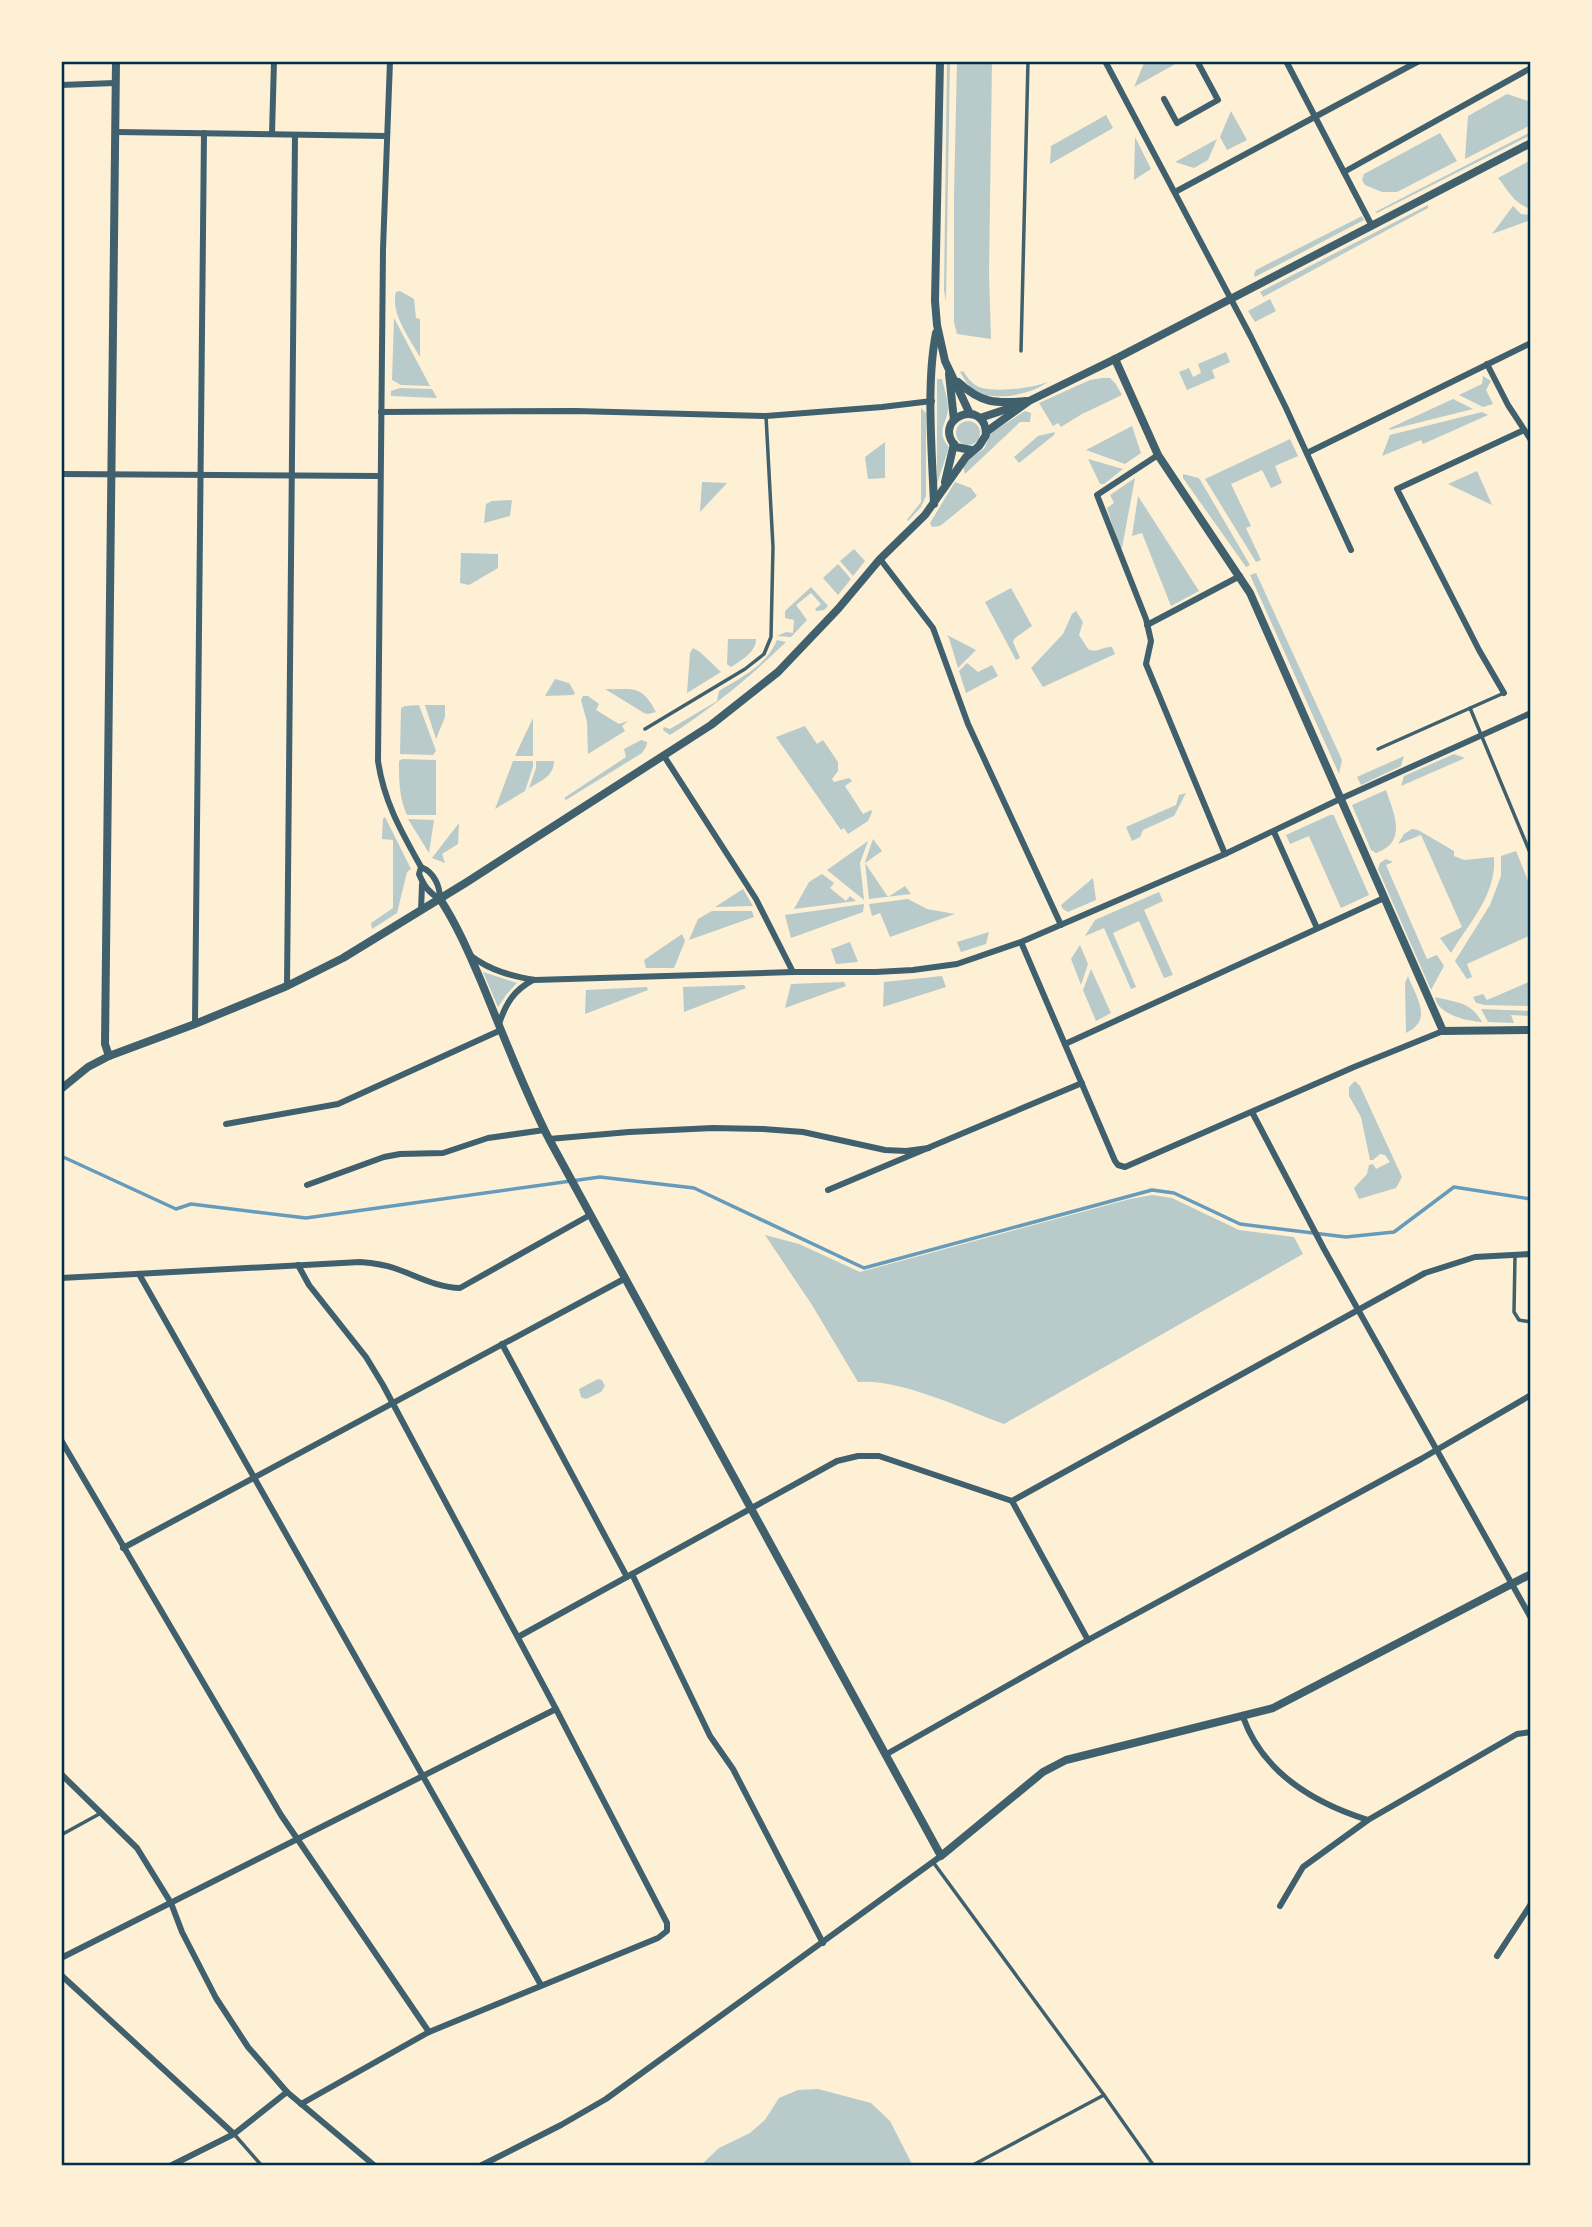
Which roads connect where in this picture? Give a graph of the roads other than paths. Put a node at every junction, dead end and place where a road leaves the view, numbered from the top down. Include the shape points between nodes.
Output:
1 (116, 61) edge
2 (274, 61) edge
3 (390, 61) edge
4 (940, 61) edge
5 (1028, 61) edge
6 (1105, 61) edge
7 (1197, 61) edge
8 (1286, 61) edge
9 (1419, 61) edge
10 (1531, 68) edge
11 (115, 83) junction
12 (61, 85) edge
13 (1164, 99) dead end
14 (1315, 118) junction
15 (115, 132) junction
16 (204, 133) junction
17 (272, 134) junction
18 (295, 135) junction
19 (387, 136) junction
20 (1531, 143) edge
21 (1344, 172) junction
22 (1175, 192) junction
23 (1371, 226) junction
24 (1231, 299) junction
25 (937, 325) junction
26 (1531, 342) edge
27 (1021, 351) dead end
28 (1115, 359) junction
29 (1487, 364) junction
30 (951, 375) junction
31 (932, 401) junction
32 (1029, 401) junction
33 (381, 412) junction
34 (970, 414) junction
35 (766, 416) junction
36 (980, 418) junction
37 (954, 420) junction
38 (1524, 430) junction
39 (986, 432) junction
40 (1531, 440) edge
41 (954, 444) junction
42 (971, 450) junction
43 (1307, 453) junction
44 (1158, 455) junction
45 (61, 474) edge
46 (111, 475) junction
47 (201, 475) junction
48 (291, 476) junction
49 (380, 476) junction
50 (944, 487) junction
51 (934, 504) junction
52 (1351, 550) dead end
53 (880, 559) junction
54 (1240, 576) junction
55 (1147, 625) junction
56 (1504, 693) joint
57 (1470, 708) junction
58 (1531, 713) edge
59 (645, 729) dead end
60 (1482, 735) junction
61 (1378, 749) dead end
62 (664, 756) junction
63 (1340, 799) junction
64 (1274, 832) junction
65 (1225, 854) junction
66 (1531, 855) edge
67 (421, 867) junction
68 (422, 883) junction
69 (1384, 898) junction
70 (440, 899) junction
71 (421, 911) junction
72 (1061, 925) junction
73 (1317, 928) junction
74 (1021, 942) junction
75 (470, 955) junction
76 (793, 972) junction
77 (535, 979) junction
78 (286, 986) junction
79 (195, 1024) junction
80 (500, 1027) junction
81 (1531, 1030) edge
82 (1443, 1031) junction
83 (1065, 1044) junction
84 (108, 1056) junction
85 (1082, 1083) junction
86 (61, 1089) edge
87 (1252, 1112) junction
88 (226, 1124) dead end
89 (544, 1130) junction
90 (549, 1139) junction
91 (929, 1148) junction
92 (307, 1185) dead end
93 (828, 1190) dead end
94 (590, 1215) junction
95 (1515, 1254) junction
96 (1531, 1254) edge
97 (298, 1265) junction
98 (139, 1274) junction
99 (61, 1278) edge
100 (624, 1279) junction
101 (1359, 1308) junction
102 (1531, 1322) edge
103 (502, 1344) junction
104 (1531, 1395) edge
105 (392, 1402) junction
106 (61, 1440) edge
107 (1437, 1449) junction
108 (255, 1478) junction
109 (1012, 1501) junction
110 (750, 1508) junction
111 (123, 1548) junction
112 (1531, 1574) edge
113 (629, 1576) junction
114 (1512, 1584) junction
115 (1531, 1618) edge
116 (519, 1637) junction
117 (1088, 1640) junction
118 (556, 1709) junction
119 (1243, 1717) junction
120 (1531, 1732) edge
121 (885, 1755) junction
122 (61, 1774) edge
123 (424, 1777) junction
124 (101, 1813) junction
125 (1368, 1820) junction
126 (61, 1835) edge
127 (297, 1840) junction
128 (937, 1859) junction
129 (171, 1903) junction
130 (1531, 1904) edge
131 (1280, 1906) dead end
132 (823, 1943) junction
133 (1497, 1956) dead end
134 (61, 1958) edge
135 (61, 1975) edge
136 (541, 1985) junction
137 (429, 2032) junction
138 (287, 2092) junction
139 (1104, 2095) junction
140 (301, 2104) junction
141 (234, 2134) junction
142 (170, 2166) edge
143 (262, 2166) edge
144 (375, 2166) edge
145 (480, 2166) edge
146 (971, 2166) edge
147 (1154, 2166) edge

1 - 11 street
2 - 17 street
3 - 19 street
4 - 25 street
5 - 27 lane
6 - 22 street
7 - 13 street via 1218,100 1177,123
8 - 14 street
9 - 14 street
10 - 21 street
11 - 12 street
11 - 15 street
14 - 21 street
14 - 22 street
15 - 16 street
15 - 46 street
16 - 17 street
16 - 47 street
17 - 18 street
18 - 19 street
18 - 48 street
19 - 33 street
20 - 23 street
21 - 23 street
22 - 24 street
23 - 24 street
24 - 28 street
24 - 43 street
25 - 30 street
25 - 31 street
26 - 29 street
28 - 32 street
28 - 44 street
29 - 38 street
29 - 43 street
30 - 32 street via 982,400
30 - 34 street
30 - 37 street
31 - 35 street
31 - 51 street
32 - 36 street
32 - 39 street
33 - 35 street
33 - 49 street
34 - 36 street
34 - 37 street
35 - 59 lane via 773,547 771,637 764,654 745,669
36 - 39 street
37 - 41 street via 949,430
38 - 40 street
38 - 56 street via 1397,489
39 - 42 street via 984,441
41 - 42 street
41 - 50 street
42 - 50 street
43 - 52 street
44 - 54 street
44 - 55 street via 1097,495
45 - 46 street
46 - 47 street
46 - 84 street
47 - 48 street
47 - 79 street
48 - 49 street
48 - 78 street
49 - 67 street via 378,761 395,821
50 - 51 street
51 - 53 street
53 - 62 street via 778,672 729,713
53 - 72 street via 933,628 965,716
54 - 55 street
54 - 63 street
55 - 65 street via 1151,642 1146,664
56 - 57 lane
57 - 60 lane
57 - 61 lane
58 - 60 street
60 - 63 street
60 - 66 lane
62 - 70 street
62 - 76 street via 757,901
63 - 64 street
63 - 69 street
64 - 65 street
64 - 73 street
65 - 72 street
67 - 68 street
67 - 70 street via 440,888
68 - 70 street
68 - 71 street
69 - 73 street
69 - 82 street
70 - 71 street
70 - 75 street
71 - 78 street
72 - 74 street
73 - 83 street
74 - 76 street via 942,967
74 - 83 street
75 - 77 street via 507,974
75 - 80 street
76 - 77 street
77 - 80 street via 512,996
78 - 79 street
79 - 84 street
80 - 88 street via 338,1104
80 - 89 street
81 - 82 street
82 - 87 street
83 - 85 street
84 - 86 street
85 - 87 street via 1118,1165 1125,1167
85 - 91 street
87 - 101 street
89 - 90 street
89 - 92 street via 509,1133 443,1153 384,1157
90 - 91 street via 763,1129 803,1132 885,1150
90 - 94 street
91 - 93 street
94 - 97 street via 460,1288 374,1263
94 - 100 street
95 - 96 street
95 - 101 street via 1450,1264
95 - 102 lane via 1514,1312 1519,1320
97 - 98 street
97 - 105 street via 366,1357
98 - 99 street
98 - 108 street
100 - 103 street
100 - 110 street
101 - 107 street
101 - 109 street
103 - 105 street
103 - 113 street
104 - 107 street
105 - 108 street
105 - 116 street
106 - 111 street
107 - 114 street
107 - 117 street
108 - 111 street
108 - 123 street
109 - 110 street via 880,1456 858,1456 837,1461
109 - 117 street
110 - 113 street
110 - 121 street
111 - 127 street
112 - 114 street
113 - 116 street
113 - 132 street
114 - 115 street
114 - 119 street via 1300,1695
116 - 118 street
117 - 121 street
118 - 123 street
118 - 136 street via 667,1923 667,1931
119 - 125 street via 1257,1748 1287,1778 1315,1799
119 - 128 street via 1055,1765
120 - 125 street via 1517,1734
121 - 128 street
122 - 124 street
123 - 127 street
123 - 136 street
124 - 126 lane
124 - 129 street via 137,1848
125 - 131 street via 1303,1867
127 - 129 street
127 - 137 street
128 - 132 street
128 - 139 lane
129 - 134 street
129 - 138 street via 216,1998 248,2047
130 - 133 street
132 - 145 street via 606,2099
135 - 141 street
136 - 137 street
137 - 140 street
138 - 140 street
138 - 141 street
139 - 146 lane
139 - 147 lane
140 - 144 street
141 - 142 street
141 - 143 lane

